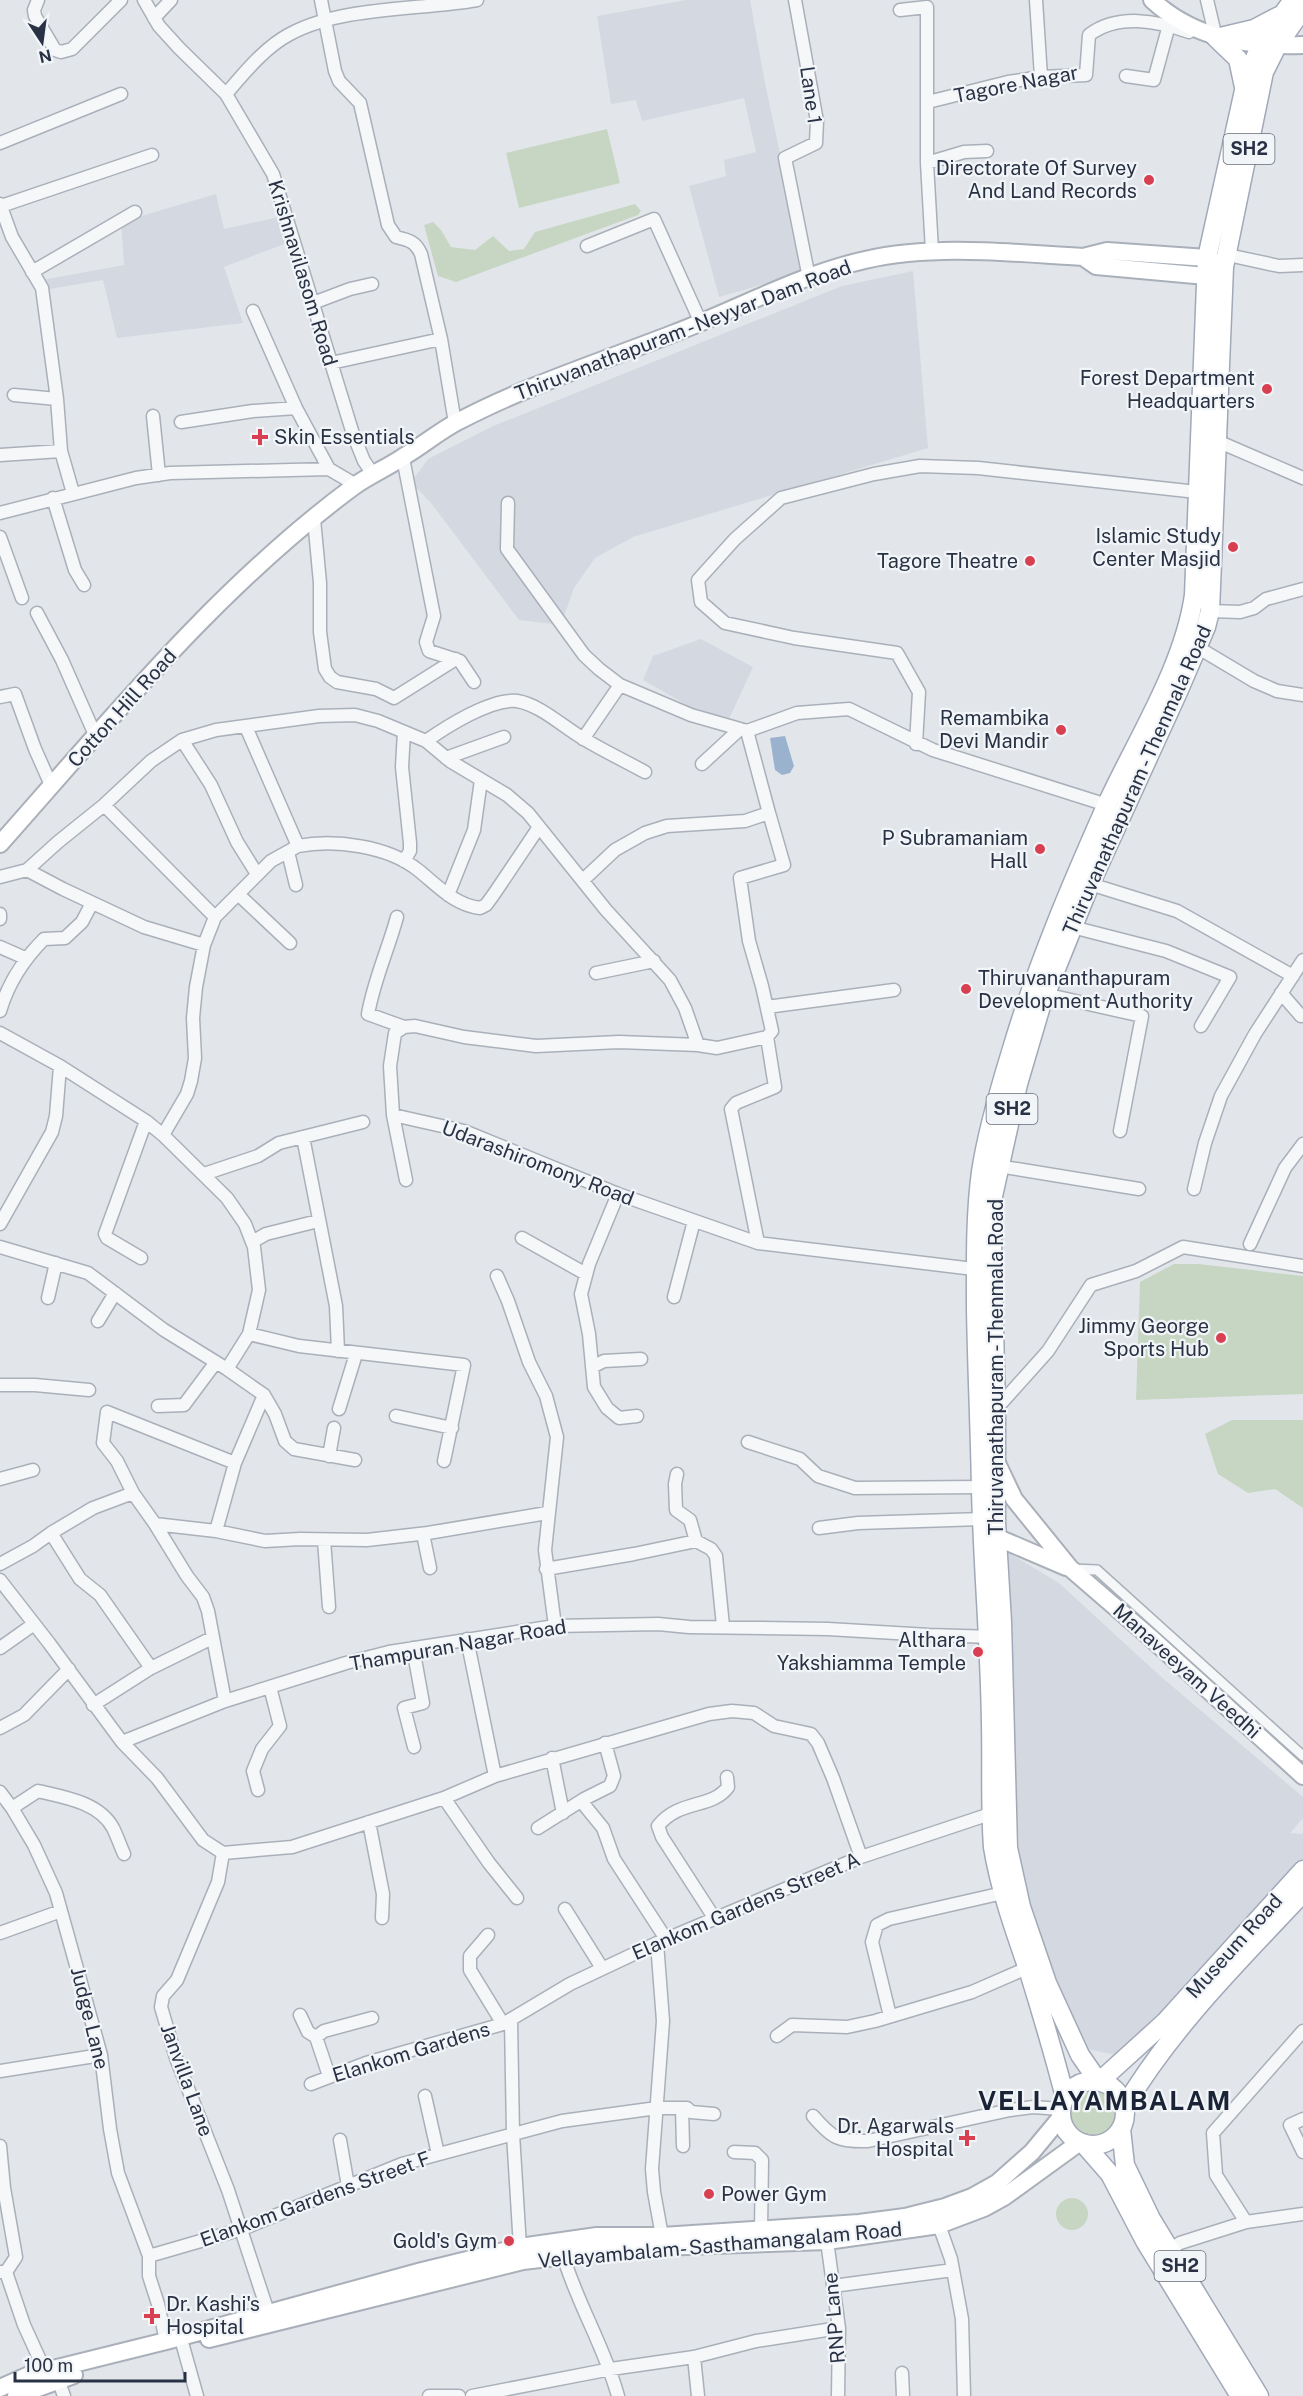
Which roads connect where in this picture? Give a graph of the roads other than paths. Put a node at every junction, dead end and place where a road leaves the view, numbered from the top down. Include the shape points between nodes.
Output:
1 (38, 0) edge
2 (121, 0) edge
3 (144, 0) edge
4 (171, 0) edge
5 (321, 0) edge
6 (477, 0) edge
7 (795, 0) edge
8 (1036, 0) edge
9 (1152, 0) edge
10 (379, 6) edge
11 (1208, 6) edge
12 (1288, 7) edge
13 (1303, 9) edge
14 (900, 10) dead end
15 (154, 18) junction
16 (326, 20) junction
17 (1169, 25) junction
18 (1216, 38) junction
19 (1269, 45) junction
20 (1303, 45) edge
21 (1126, 76) dead end
22 (1041, 77) junction
23 (1244, 88) junction
24 (122, 94) dead end
25 (226, 94) junction
26 (928, 102) junction
27 (0, 143) edge
28 (987, 151) dead end
29 (152, 155) dead end
30 (927, 163) junction
31 (1, 205) edge
32 (135, 212) dead end
33 (6, 236) edge
34 (587, 246) dead end
35 (932, 251) junction
36 (1226, 261) junction
37 (1303, 265) edge
38 (1206, 267) junction
39 (32, 272) junction
40 (809, 278) junction
41 (372, 284) dead end
42 (313, 303) junction
43 (253, 311) dead end
44 (701, 323) junction
45 (441, 339) junction
46 (331, 363) junction
47 (14, 395) dead end
48 (57, 399) junction
49 (296, 408) junction
50 (153, 416) dead end
51 (182, 422) dead end
52 (455, 423) junction
53 (1208, 438) junction
54 (61, 451) junction
55 (0, 455) edge
56 (403, 458) junction
57 (329, 469) junction
58 (373, 474) junction
59 (159, 475) junction
60 (1303, 478) edge
61 (356, 485) junction
62 (1197, 492) junction
63 (73, 493) junction
64 (53, 498) junction
65 (507, 503) dead end
66 (0, 513) edge
67 (314, 519) junction
68 (0, 537) edge
69 (248, 574) joint
70 (84, 585) dead end
71 (1303, 589) edge
72 (22, 598) dead end
73 (1210, 611) junction
74 (38, 613) dead end
75 (1197, 647) junction
76 (456, 659) junction
77 (474, 682) dead end
78 (620, 685) junction
79 (1303, 695) edge
80 (0, 697) edge
81 (246, 727) junction
82 (743, 730) junction
83 (404, 732) junction
84 (96, 737) junction
85 (504, 737) dead end
86 (583, 739) junction
87 (182, 740) junction
88 (426, 741) junction
89 (916, 744) junction
90 (446, 758) junction
91 (702, 764) dead end
92 (645, 772) dead end
93 (481, 780) junction
94 (51, 785) junction
95 (104, 805) junction
96 (1107, 805) junction
97 (770, 813) junction
98 (539, 826) junction
99 (0, 844) edge
100 (293, 849) junction
101 (404, 861) junction
102 (27, 870) junction
103 (256, 874) junction
104 (0, 877) edge
105 (583, 880) junction
106 (1090, 884) junction
107 (296, 885) dead end
108 (448, 894) junction
109 (239, 895) junction
110 (92, 903) junction
111 (0, 914) edge
112 (215, 917) junction
113 (397, 917) dead end
114 (0, 919) edge
115 (1072, 927) junction
116 (290, 943) dead end
117 (204, 945) junction
118 (0, 947) edge
119 (25, 958) junction
120 (1303, 960) edge
121 (654, 961) junction
122 (596, 973) dead end
123 (1293, 976) junction
124 (894, 990) dead end
125 (1038, 992) junction
126 (1281, 993) junction
127 (767, 1007) junction
128 (0, 1011) edge
129 (1301, 1016) dead end
130 (1201, 1026) dead end
131 (404, 1027) junction
132 (0, 1034) edge
133 (767, 1037) junction
134 (698, 1045) junction
135 (60, 1066) junction
136 (393, 1115) junction
137 (146, 1121) junction
138 (363, 1122) dead end
139 (1120, 1131) dead end
140 (163, 1135) junction
141 (303, 1137) junction
142 (1303, 1144) edge
143 (991, 1165) junction
144 (204, 1174) junction
145 (406, 1180) dead end
146 (1139, 1189) dead end
147 (1194, 1189) dead end
148 (618, 1194) junction
149 (318, 1221) junction
150 (694, 1221) junction
151 (0, 1224) edge
152 (522, 1238) dead end
153 (252, 1242) junction
154 (758, 1243) junction
155 (1250, 1244) dead end
156 (0, 1247) edge
157 (141, 1258) dead end
158 (56, 1263) junction
159 (1303, 1266) edge
160 (984, 1270) junction
161 (586, 1274) junction
162 (497, 1276) dead end
163 (115, 1293) junction
164 (674, 1297) dead end
165 (48, 1299) dead end
166 (98, 1321) dead end
167 (249, 1334) junction
168 (338, 1351) junction
169 (356, 1354) junction
170 (641, 1359) dead end
171 (216, 1362) junction
172 (592, 1367) junction
173 (227, 1369) junction
174 (0, 1385) edge
175 (89, 1390) dead end
176 (264, 1395) junction
177 (158, 1406) dead end
178 (339, 1409) dead end
179 (996, 1409) junction
180 (396, 1416) dead end
181 (637, 1416) dead end
182 (334, 1428) dead end
183 (452, 1428) junction
184 (748, 1442) dead end
185 (329, 1456) junction
186 (995, 1458) junction
187 (355, 1460) dead end
188 (444, 1461) dead end
189 (234, 1463) junction
190 (33, 1470) dead end
191 (677, 1474) dead end
192 (0, 1479) edge
193 (981, 1487) junction
194 (133, 1493) junction
195 (547, 1513) junction
196 (155, 1524) junction
197 (819, 1528) dead end
198 (987, 1531) junction
199 (216, 1532) junction
200 (51, 1533) junction
201 (423, 1534) junction
202 (324, 1540) junction
203 (696, 1541) junction
204 (0, 1564) edge
205 (430, 1568) dead end
206 (1070, 1568) junction
207 (546, 1569) junction
208 (0, 1580) edge
209 (329, 1607) dead end
210 (34, 1624) junction
211 (555, 1626) junction
212 (723, 1626) junction
213 (995, 1637) junction
214 (212, 1638) junction
215 (467, 1639) junction
216 (0, 1648) edge
217 (413, 1648) junction
218 (151, 1668) junction
219 (69, 1669) junction
220 (270, 1687) junction
221 (225, 1701) junction
222 (93, 1705) junction
223 (0, 1728) edge
224 (122, 1742) junction
225 (605, 1743) junction
226 (414, 1747) dead end
227 (1303, 1756) edge
228 (552, 1758) junction
229 (495, 1776) junction
230 (1303, 1776) edge
231 (727, 1777) dead end
232 (258, 1790) dead end
233 (0, 1792) edge
234 (444, 1798) junction
235 (581, 1801) junction
236 (12, 1808) junction
237 (999, 1812) junction
238 (563, 1813) junction
239 (369, 1822) junction
240 (538, 1828) dead end
241 (223, 1853) junction
242 (124, 1854) dead end
243 (861, 1857) junction
244 (1303, 1870) edge
245 (1003, 1893) junction
246 (1303, 1893) edge
247 (517, 1898) dead end
248 (565, 1909) dead end
249 (61, 1911) junction
250 (382, 1918) dead end
251 (715, 1919) junction
252 (0, 1933) edge
253 (488, 1935) dead end
254 (662, 1941) junction
255 (602, 1968) junction
256 (1027, 1968) junction
257 (300, 2015) dead end
258 (890, 2016) junction
259 (372, 2018) dead end
260 (507, 2022) junction
261 (1172, 2025) junction
262 (1303, 2031) edge
263 (777, 2036) dead end
264 (316, 2037) junction
265 (101, 2055) junction
266 (0, 2071) edge
267 (329, 2076) junction
268 (1099, 2081) junction
269 (311, 2084) dead end
270 (426, 2096) dead end
271 (1125, 2106) junction
272 (657, 2108) junction
273 (682, 2108) junction
274 (1063, 2108) junction
275 (714, 2114) dead end
276 (813, 2116) dead end
277 (1303, 2119) edge
278 (1121, 2129) junction
279 (513, 2134) junction
280 (340, 2140) dead end
281 (1081, 2142) junction
282 (0, 2146) edge
283 (683, 2146) dead end
284 (734, 2152) dead end
285 (1303, 2152) edge
286 (438, 2154) junction
287 (348, 2186) junction
288 (1303, 2214) edge
289 (1246, 2222) junction
290 (939, 2225) junction
291 (242, 2229) junction
292 (761, 2230) junction
293 (662, 2236) junction
294 (827, 2241) junction
295 (520, 2247) junction
296 (561, 2248) junction
297 (1169, 2250) junction
298 (149, 2256) junction
299 (952, 2264) junction
300 (467, 2267) junction
301 (3, 2272) edge
302 (833, 2286) junction
303 (268, 2312) junction
304 (839, 2328) junction
305 (166, 2341) junction
306 (183, 2346) junction
307 (694, 2357) junction
308 (611, 2369) junction
309 (902, 2373) dead end
310 (51, 2375) junction
311 (0, 2388) edge
312 (532, 2390) edge
313 (16, 2396) edge
314 (64, 2396) edge
315 (197, 2396) edge
316 (429, 2396) edge
317 (459, 2396) edge
318 (472, 2396) edge
319 (618, 2396) edge
320 (698, 2396) edge
321 (838, 2396) edge
322 (903, 2396) edge
323 (964, 2396) edge
324 (1240, 2396) edge
325 (1259, 2396) edge

1 - 2 street via 35,16 55,50 61,52 72,49
3 - 15 street, Krishnavilasom Road
4 - 15 street
5 - 16 street
6 - 10 street
7 - 40 street, Lane 1 via 817,121 816,143 785,158
8 - 22 street
9 - 18 main road via 1184,23
10 - 16 street
11 - 18 street
12 - 18 main road via 1254,30
12 - 19 main road, Thiruvanathapuram - Thenmala Road
13 - 19 main road, Thiruvanathapuram - Thenmala Road / SH2
14 - 26 street via 927,7
15 - 25 street, Krishnavilasom Road
16 - 25 street via 289,34
16 - 45 street via 339,81 360,103 388,225 396,237 418,246
17 - 18 street, Tagore Nagar
17 - 21 street via 1154,80
17 - 22 street, Tagore Nagar via 1121,21 1099,27 1089,35 1086,75
18 - 19 main road
18 - 23 main road via 1238,59
19 - 20 main road
19 - 23 main road, Thiruvanathapuram - Thenmala Road via 1253,60
19 - 36 main road, Thiruvanathapuram - Thenmala Road / SH2
22 - 26 street, Tagore Nagar
23 - 38 main road, Thiruvanathapuram - Thenmala Road
24 - 27 street
25 - 42 street, Krishnavilasom Road via 273,174
26 - 30 street, Tagore Nagar
28 - 30 street via 964,152
29 - 31 street
30 - 35 street, Tagore Nagar
31 - 33 street
32 - 39 street
33 - 39 street
34 - 44 street via 654,219
35 - 38 main road, Thiruvanathapuram - Neyyar Dam Road via 1083,257 1107,251
35 - 40 main road, Thiruvanathapuram - Neyyar Dam Road via 866,260
36 - 37 street
36 - 38 main road
36 - 53 main road, Thiruvanathapuram - Thenmala Road / SH2
38 - 53 main road, Thiruvanathapuram - Thenmala Road
39 - 48 street via 42,288
40 - 44 main road, Thiruvanathapuram - Neyyar Dam Road
41 - 42 street
42 - 46 street, Krishnavilasom Road
43 - 49 street
44 - 52 main road, Thiruvanathapuram - Neyyar Dam Road via 531,388
45 - 46 street
45 - 52 street
46 - 58 street, Krishnavilasom Road via 358,448
47 - 48 street
48 - 54 street
49 - 51 street
49 - 57 street
50 - 59 street
52 - 56 main road, Thiruvanathapuram - Neyyar Dam Road
53 - 60 street
53 - 62 main road
53 - 73 main road, Thiruvanathapuram - Thenmala Road / SH2
54 - 55 street
54 - 63 street
56 - 58 main road, Thiruvanathapuram - Neyyar Dam Road
56 - 76 street via 434,616 426,642 429,651
57 - 59 street
57 - 61 street
58 - 61 main road, Thiruvanathapuram - Neyyar Dam Road
59 - 63 street
61 - 67 main road, Thiruvanathapuram - Neyyar Dam Road
62 - 89 street via 978,468 920,466 782,498 735,539 698,580 701,602 724,623 897,653 919,692
62 - 96 main road via 1191,619 1164,687
63 - 64 street
64 - 66 street
64 - 70 street
65 - 78 street via 507,549 584,655
67 - 69 main road, Thiruvanathapuram - Neyyar Dam Road
67 - 76 street via 322,658 330,677 394,698
68 - 72 street
69 - 84 main road, Cotton Hill Road
71 - 73 street via 1266,599 1240,612
73 - 75 main road, Thiruvanathapuram - Thenmala Road / SH2
74 - 84 street
75 - 79 street via 1254,681 1277,691
75 - 106 main road, Thiruvanathapuram - Thenmala Road / SH2
76 - 77 street
78 - 82 street via 691,715
78 - 86 street
80 - 94 street via 15,694
81 - 83 street via 338,714 367,718
81 - 87 street via 216,730
81 - 100 street
82 - 89 street via 797,713 849,709
82 - 91 street
82 - 97 street
83 - 88 street
83 - 101 street via 402,767 410,843
84 - 94 main road, Cotton Hill Road
85 - 90 street
86 - 88 street via 534,707 515,701 466,716
86 - 92 street
87 - 95 street via 151,761
87 - 103 street via 211,785
88 - 90 street
89 - 96 street
90 - 93 street
93 - 98 street via 507,795
93 - 108 street via 474,830
94 - 99 main road, Cotton Hill Road
95 - 102 street
95 - 112 street
96 - 125 main road
97 - 105 street via 745,821 667,826 645,833 615,850
97 - 127 street via 784,865 740,878 749,941
98 - 105 street
98 - 108 street via 486,905 471,907
100 - 101 street via 333,844 375,848
100 - 103 street
100 - 107 street
101 - 108 street
102 - 104 street
102 - 110 street
103 - 109 street
105 - 121 street
106 - 115 main road, Thiruvanathapuram - Thenmala Road / SH2
106 - 123 street via 1177,911
109 - 112 street
109 - 116 street
110 - 117 street via 144,927
110 - 119 street via 82,922 65,939 44,939
111 - 114 street
112 - 117 street
113 - 131 street via 372,990 368,1014
115 - 125 main road, Thiruvanathapuram - Thenmala Road / SH2
115 - 130 street via 1166,951 1230,977
117 - 140 street via 192,1018 195,1058 191,1081
118 - 119 street
119 - 128 street
120 - 123 street
121 - 122 street
121 - 134 street via 685,1008
123 - 126 street
124 - 127 street
125 - 139 street via 1142,1016
125 - 143 main road via 1010,1056
126 - 129 street
126 - 147 street via 1221,1096 1204,1143
127 - 133 street via 771,1030
131 - 134 street via 536,1046 619,1042
131 - 136 street via 395,1033 390,1066
132 - 135 street
133 - 134 street via 717,1048
133 - 154 street via 775,1087 736,1103 731,1109
135 - 137 street
135 - 151 street via 52,1132
136 - 145 street
136 - 148 street, Udarashiromony Road via 464,1131
137 - 140 street
137 - 157 street via 105,1234
138 - 141 street
140 - 144 street
141 - 144 street
141 - 149 street
142 - 155 street via 1285,1168
143 - 146 street
143 - 160 main road via 976,1229
144 - 153 street via 227,1198
148 - 150 street, Udarashiromony Road
148 - 161 street
149 - 153 street via 266,1234
149 - 168 street via 336,1306
150 - 154 street, Udarashiromony Road
150 - 164 street
152 - 161 street
153 - 167 street via 259,1290
154 - 160 street, Udarashiromony Road
156 - 158 street
158 - 163 street via 88,1273
158 - 165 street
159 - 179 street via 1183,1247 1136,1271 1091,1285 1048,1351
160 - 179 main road, Thiruvanathapuram - Thenmala Road
160 - 193 main road
161 - 172 street via 581,1294
162 - 195 street via 546,1396 557,1437
163 - 166 street
163 - 171 street
167 - 168 street
167 - 173 street
168 - 169 street
169 - 178 street
169 - 183 street via 464,1365
170 - 172 street via 604,1361
171 - 173 street
171 - 177 street via 184,1405
172 - 181 street via 594,1387 607,1408 619,1418
173 - 176 street
174 - 175 street
176 - 185 street via 285,1441 294,1449
176 - 189 street
179 - 186 main road, Thiruvanathapuram - Thenmala Road
180 - 183 street
182 - 185 street
183 - 188 street
184 - 193 street via 800,1459 818,1476 855,1488
185 - 187 street
186 - 198 main road, Thiruvanathapuram - Thenmala Road
186 - 206 main road, Manaveeyam Veedhi via 1014,1499
189 - 194 street via 107,1413 103,1443
189 - 199 street
190 - 192 street
191 - 203 street via 676,1510 690,1520
193 - 198 main road
194 - 196 street
194 - 200 street via 93,1508
195 - 201 street
195 - 207 street
196 - 199 street
196 - 214 street via 203,1596
197 - 198 street via 869,1522
198 - 206 main road
198 - 213 main road
199 - 202 street via 265,1541
200 - 204 street
200 - 218 street via 80,1579 100,1595
201 - 202 street
201 - 205 street
202 - 209 street
203 - 207 street
203 - 212 street via 716,1556
206 - 227 street, Manaveeyam Veedhi via 1097,1570
206 - 230 main road, Manaveeyam Veedhi
207 - 211 street
208 - 210 street
210 - 216 street
210 - 219 street
211 - 212 street, Thampuran Nagar Road
211 - 215 street, Thampuran Nagar Road
212 - 213 street, Thampuran Nagar Road
213 - 237 main road via 991,1722
214 - 218 street
214 - 221 street
215 - 217 street, Thampuran Nagar Road
215 - 229 street
217 - 220 street, Thampuran Nagar Road via 346,1663
217 - 226 street via 423,1703 404,1708
218 - 222 street
219 - 222 street
219 - 223 street via 24,1715
220 - 221 street, Thampuran Nagar Road
220 - 232 street via 280,1726 262,1749 253,1771
221 - 224 street, Thampuran Nagar Road
222 - 224 street
224 - 241 street via 157,1778 203,1840
225 - 228 street
225 - 235 street via 614,1776 610,1786
225 - 243 street via 732,1711 754,1713 774,1726 811,1734 833,1778
228 - 229 street
228 - 238 street
229 - 234 street
231 - 251 street via 728,1787 718,1796 672,1812 658,1826
233 - 236 street, Judge Lane
234 - 239 street
234 - 247 street
235 - 238 street
235 - 254 street via 603,1828 614,1859
236 - 242 street via 38,1791 73,1800 98,1811 112,1825
236 - 249 street, Judge Lane via 46,1869
237 - 243 street, Elankom Gardens Street A
237 - 245 main road via 993,1847
237 - 268 main road via 1021,1907 1047,1983 1080,2055
238 - 240 street
239 - 241 street via 292,1847
239 - 250 street via 382,1894
241 - 291 street, Janvilla Lane via 218,1882 177,1980 163,1996 160,2007
243 - 251 street, Elankom Gardens Street A
244 - 261 main road, Museum Road
245 - 256 main road
245 - 258 street via 877,1925 872,1942
246 - 261 main road, Museum Road
248 - 255 street
249 - 252 street
249 - 265 street, Judge Lane
251 - 254 street, Elankom Gardens Street A
253 - 260 street via 470,1956 470,1970
254 - 255 street, Elankom Gardens Street A
254 - 272 street via 663,2020
255 - 260 street, Elankom Gardens Street A
256 - 258 street via 972,1992
256 - 274 main road via 1047,2028
257 - 264 street via 308,2032
258 - 263 street via 847,2027 792,2025
259 - 264 street via 324,2031
260 - 267 street, Elankom Gardens
260 - 279 street
261 - 268 main road
261 - 271 main road
262 - 289 street via 1213,2133 1216,2175
264 - 267 street
265 - 266 street
265 - 298 street, Judge Lane via 118,2173
267 - 269 street, Elankom Gardens
268 - 271 main road via 1116,2090
268 - 274 main road via 1079,2084
270 - 286 street
271 - 278 main road
272 - 273 street, Elankom Gardens Street F
272 - 279 street, Elankom Gardens Street F via 562,2121
272 - 293 street via 652,2169
273 - 275 street, Elankom Gardens Street F
273 - 283 street
274 - 276 street via 1033,2107 852,2142 831,2136
274 - 281 main road via 1068,2132
274 - 292 main road, Vellayambalam- Sasthamangalam Road via 1032,2152 997,2183 972,2198 904,2217
277 - 285 street via 1290,2125
278 - 281 main road via 1104,2143
278 - 297 main road, SH2 via 1125,2165
279 - 286 street, Elankom Gardens Street F
279 - 295 street
280 - 287 street
281 - 290 main road, Vellayambalam- Sasthamangalam Road via 1004,2197
281 - 324 main road via 1110,2174 1145,2241
282 - 301 street via 16,2257
284 - 292 street via 755,2153 762,2160
286 - 287 street, Elankom Gardens Street F
287 - 291 street, Elankom Gardens Street F
288 - 289 street
289 - 297 street
290 - 294 main road, Vellayambalam- Sasthamangalam Road
290 - 299 street
291 - 298 street, Elankom Gardens Street F
291 - 303 street, Janvilla Lane
292 - 293 main road, Vellayambalam- Sasthamangalam Road
293 - 296 main road, Vellayambalam- Sasthamangalam Road via 597,2236
294 - 296 main road, Vellayambalam- Sasthamangalam Road
294 - 302 street, RNP Lane
295 - 296 main road, Vellayambalam- Sasthamangalam Road
295 - 300 main road, Vellayambalam- Sasthamangalam Road
296 - 300 main road, Vellayambalam- Sasthamangalam Road via 513,2263
296 - 308 street
297 - 325 main road, SH2
298 - 305 street, Judge Lane via 148,2276
299 - 302 street
299 - 323 street via 962,2319
300 - 303 main road, Vellayambalam- Sasthamangalam Road
300 - 306 main road, Vellayambalam- Sasthamangalam Road
301 - 310 street via 24,2325
302 - 304 street, RNP Lane
303 - 305 main road, Vellayambalam- Sasthamangalam Road
304 - 307 street via 756,2341
304 - 321 street, RNP Lane
305 - 310 main road, Vellayambalam- Sasthamangalam Road
306 - 310 main road, Vellayambalam- Sasthamangalam Road
306 - 315 street
307 - 308 street
307 - 320 street
308 - 312 street
308 - 319 street
309 - 322 street
310 - 311 main road, Vellayambalam- Sasthamangalam Road via 29,2374
310 - 313 main road, Vellayambalam- Sasthamangalam Road
310 - 314 street
312 - 318 street
316 - 317 street

